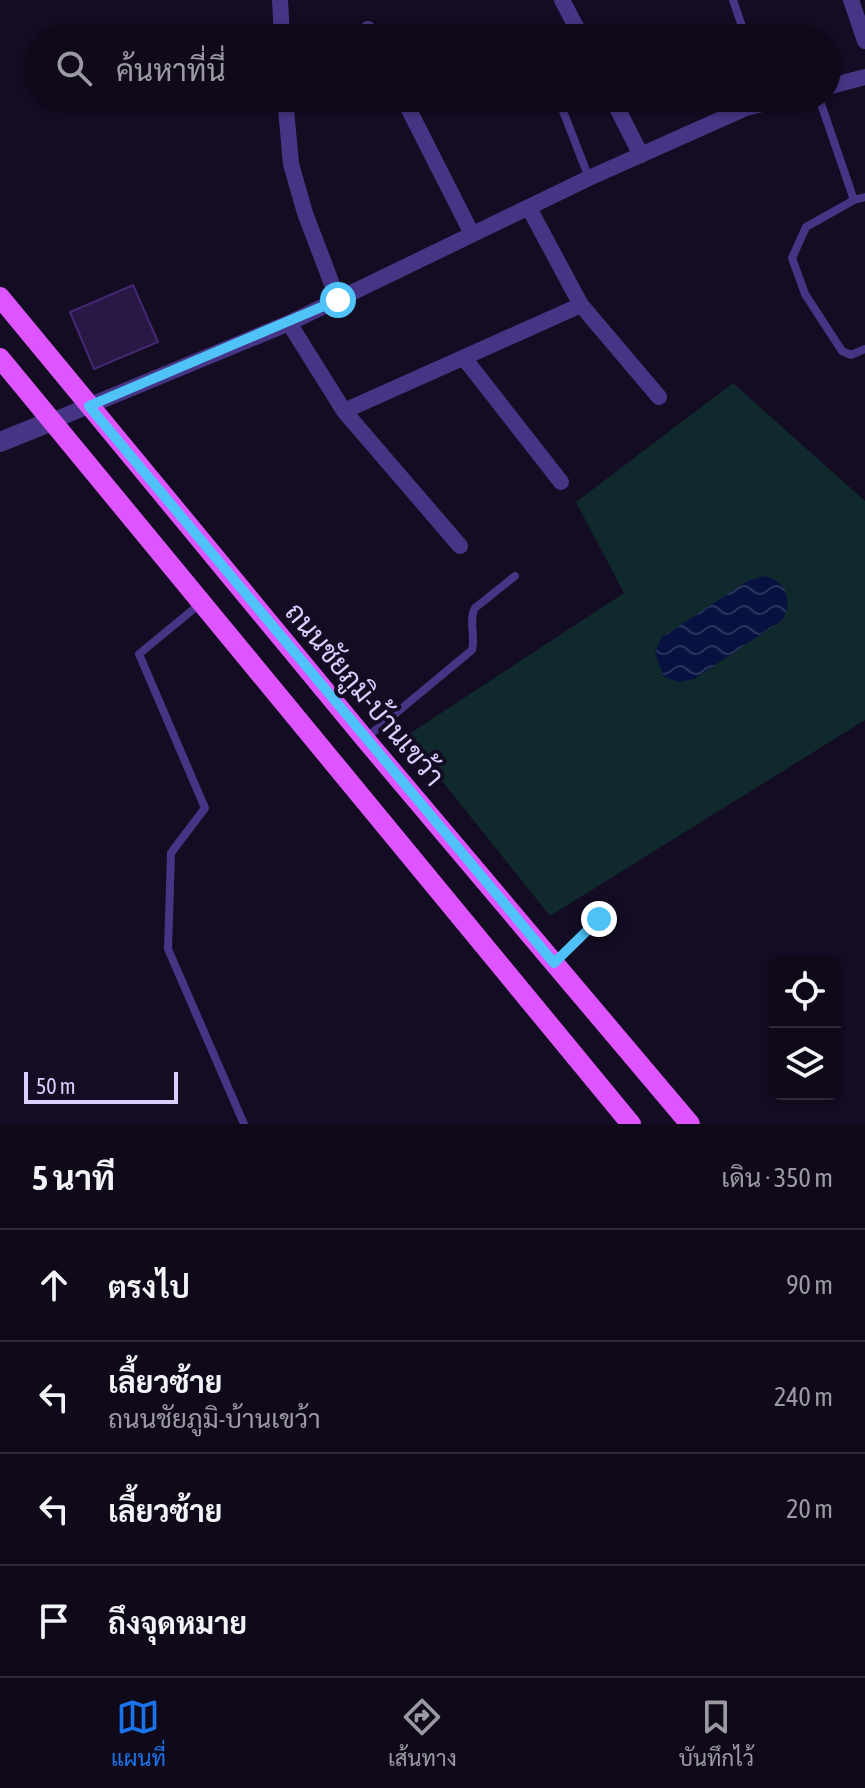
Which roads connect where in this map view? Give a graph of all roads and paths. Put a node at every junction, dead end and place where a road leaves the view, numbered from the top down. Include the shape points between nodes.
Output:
1 (280, 0) edge
2 (562, 0) edge
3 (733, 0) edge
4 (851, 0) edge
5 (281, 24) edge
6 (575, 24) edge
7 (741, 24) edge
8 (865, 41) edge
9 (865, 77) edge
10 (841, 83) edge
11 (286, 112) edge
12 (410, 112) edge
13 (563, 112) edge
14 (619, 112) edge
15 (737, 112) edge
16 (824, 112) edge
17 (641, 155) junction
18 (589, 178) junction
19 (865, 197) edge
20 (854, 200) junction
21 (529, 208) junction
22 (472, 234) junction
23 (0, 297) edge
24 (338, 300) junction
25 (581, 305) junction
26 (289, 323) junction
27 (865, 349) edge
28 (0, 358) edge
29 (464, 358) junction
30 (659, 397) dead end
31 (89, 406) junction
32 (344, 411) junction
33 (52, 421) junction
34 (0, 442) edge
35 (561, 482) dead end
36 (460, 546) dead end
37 (515, 576) dead end
38 (201, 603) junction
39 (365, 739) junction
40 (599, 919) dead end
41 (554, 963) junction
42 (244, 1124) edge
43 (631, 1124) edge
44 (690, 1124) edge

1 - 5 street
2 - 6 street
3 - 7 lane
4 - 8 street
9 - 10 street
11 - 24 street via 291,164
12 - 22 street
13 - 18 lane
14 - 17 street
15 - 17 street
16 - 20 lane
17 - 18 street
18 - 21 street
19 - 20 lane
20 - 27 lane via 806,227 792,258 805,294 842,351 851,355
21 - 22 street
21 - 25 street
22 - 24 street
23 - 31 main road, ถนนชัยภูมิ-บ้านเขว้า
24 - 26 street
25 - 29 street
25 - 30 street
26 - 31 street
26 - 32 street
28 - 33 main road
29 - 32 street
29 - 35 street
31 - 33 street
31 - 39 main road, ถนนชัยภูมิ-บ้านเขว้า
32 - 36 street
33 - 34 street
33 - 38 main road
37 - 39 lane via 475,608 472,650
38 - 42 lane via 139,654 205,808 171,853 168,949
38 - 43 main road
39 - 41 main road, ถนนชัยภูมิ-บ้านเขว้า
40 - 41 lane
41 - 44 main road, ถนนชัยภูมิ-บ้านเขว้า

